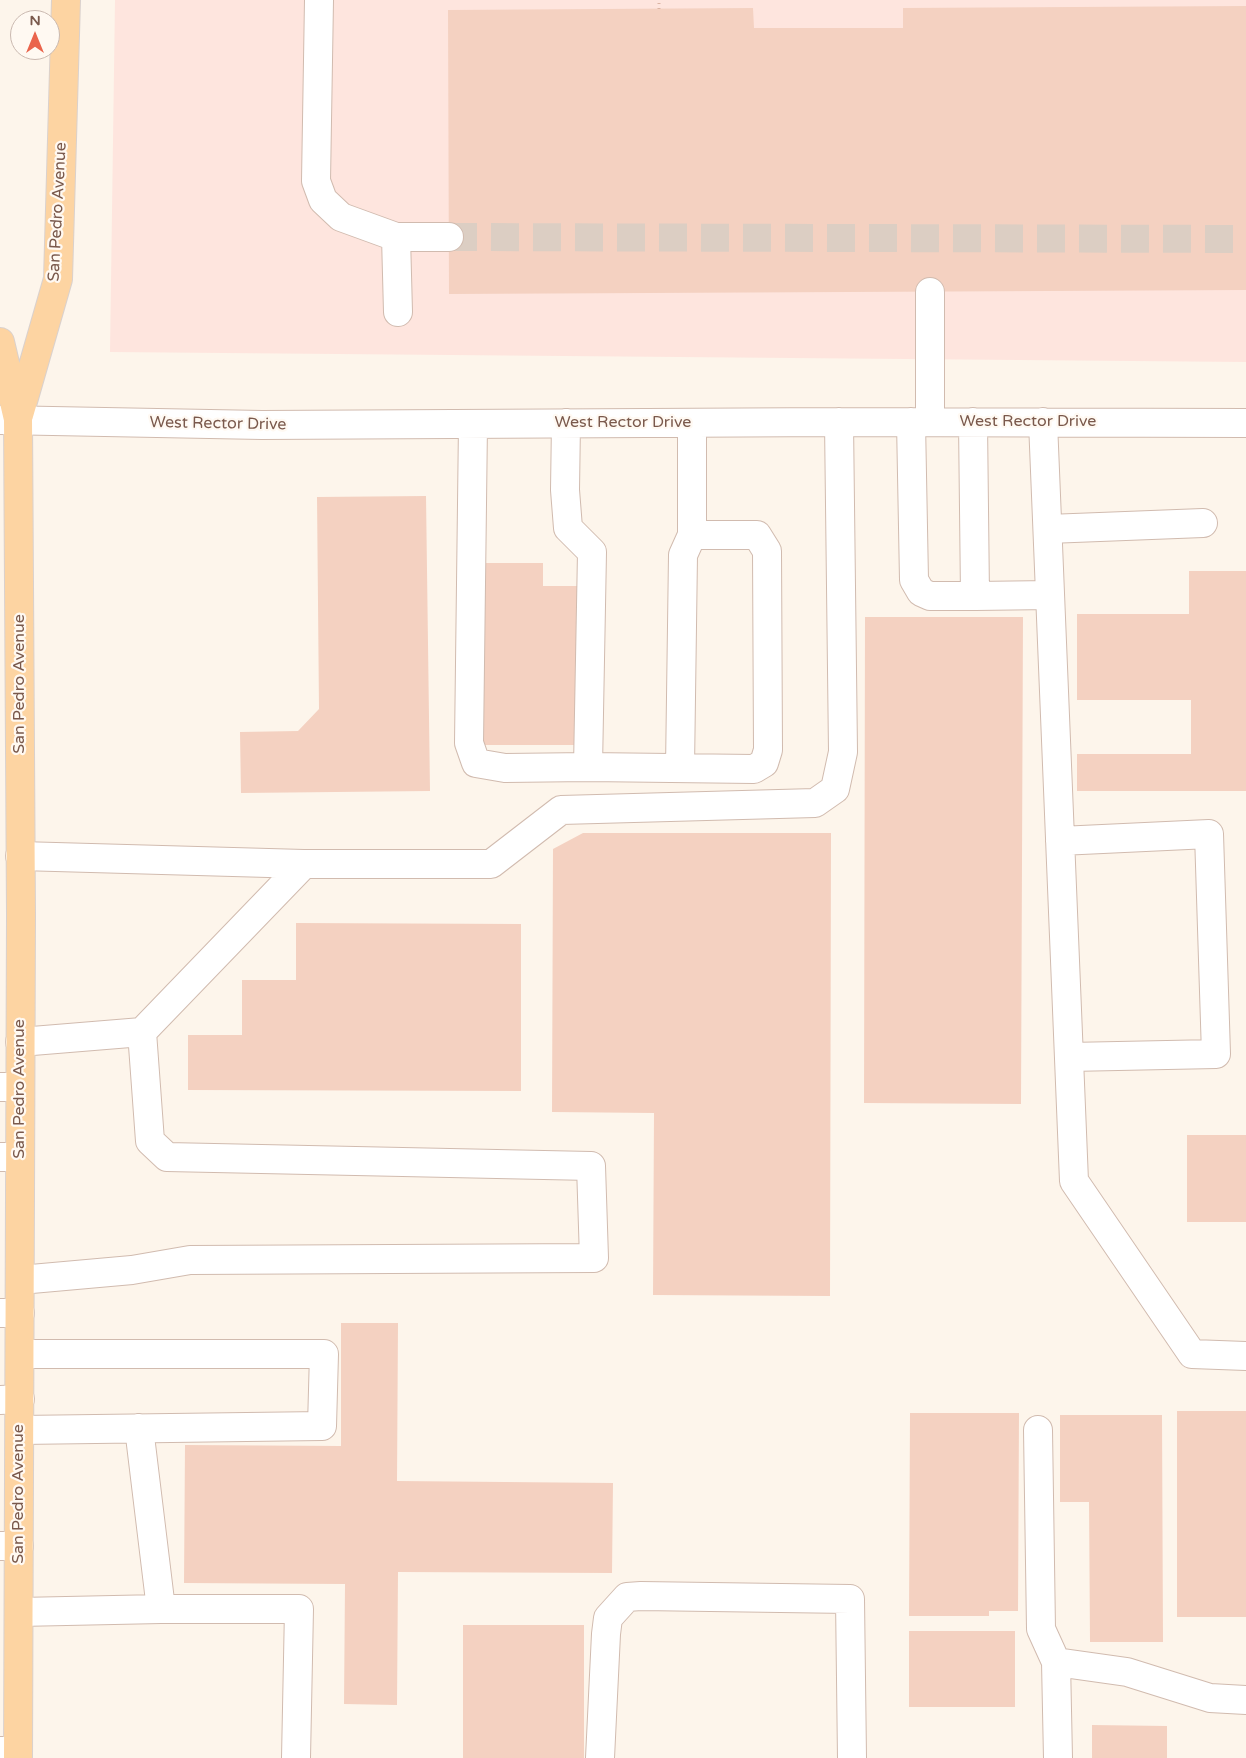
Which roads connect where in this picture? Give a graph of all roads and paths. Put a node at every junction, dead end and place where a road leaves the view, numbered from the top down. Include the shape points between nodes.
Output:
1 (66, 0) edge
2 (319, 0) edge
3 (659, 0) edge
4 (659, 9) dead end
5 (396, 237) junction
6 (449, 237) tunnel mouth
7 (930, 292) dead end
8 (398, 312) dead end
9 (0, 342) edge
10 (9, 419) edge
11 (839, 422) junction
12 (920, 422) junction
13 (973, 422) junction
14 (1043, 422) junction
15 (566, 423) junction
16 (692, 423) junction
17 (1246, 423) edge
18 (473, 424) junction
19 (1203, 523) dead end
20 (1048, 529) junction
21 (692, 535) junction
22 (1050, 595) junction
23 (975, 596) junction
24 (588, 767) junction
25 (680, 768) junction
26 (1060, 841) junction
27 (20, 856) junction
28 (304, 864) junction
29 (142, 1032) junction
30 (20, 1042) junction
31 (1069, 1057) junction
32 (10, 1087) edge
33 (10, 1157) edge
34 (20, 1280) junction
35 (10, 1313) edge
36 (20, 1354) junction
37 (1246, 1356) edge
38 (10, 1399) edge
39 (139, 1428) junction
40 (20, 1430) junction
41 (1038, 1430) dead end
42 (10, 1546) edge
43 (161, 1609) junction
44 (18, 1612) junction
45 (1056, 1662) junction
46 (1246, 1700) edge
47 (12, 1753) edge
48 (296, 1758) edge
49 (600, 1758) edge
50 (852, 1758) edge
51 (1058, 1758) edge

1 - 10 main road, San Pedro Avenue via 58,279
2 - 5 street via 316,181 323,200 341,217
3 - 4 path
5 - 6 street
5 - 8 street
7 - 12 street
9 - 10 main road, San Pedro Avenue
10 - 18 street, West Rector Drive via 262,425
10 - 27 main road, San Pedro Avenue
11 - 12 street, West Rector Drive
11 - 16 street, West Rector Drive
11 - 28 street via 843,752 835,789 815,802 561,810 491,864
12 - 13 street, West Rector Drive
12 - 23 street via 914,580 921,592 930,596
13 - 14 street, West Rector Drive
13 - 23 street
14 - 17 street, West Rector Drive
14 - 20 street
15 - 16 street, West Rector Drive
15 - 18 street, West Rector Drive
15 - 24 street via 568,528 592,552
16 - 21 street
18 - 24 street via 469,743 476,763 505,768
19 - 20 street
20 - 22 street
21 - 25 street via 683,555
21 - 25 street via 757,535 767,551 768,750 764,763 754,769
22 - 23 street
22 - 26 street
24 - 25 street
26 - 31 street
26 - 31 street via 1209,834 1216,1054
27 - 28 street
27 - 30 main road, San Pedro Avenue
28 - 29 street
29 - 30 street
29 - 34 street via 150,1141 167,1157 592,1166 594,1258 190,1260 132,1270
30 - 32 main road, San Pedro Avenue
31 - 37 street via 1074,1181 1192,1354
32 - 33 main road, San Pedro Avenue
33 - 34 main road, San Pedro Avenue
34 - 35 main road, San Pedro Avenue
35 - 36 main road, San Pedro Avenue
36 - 38 main road, San Pedro Avenue
36 - 39 street via 324,1354 322,1426
38 - 40 main road, San Pedro Avenue
39 - 40 street
39 - 43 street
40 - 42 main road, San Pedro Avenue
41 - 45 street via 1041,1629
42 - 44 main road, San Pedro Avenue
43 - 44 street
43 - 48 street via 298,1609
44 - 47 main road, San Pedro Avenue
45 - 46 street via 1127,1672 1210,1698
45 - 51 street
49 - 50 street via 608,1618 627,1597 641,1596 850,1599

